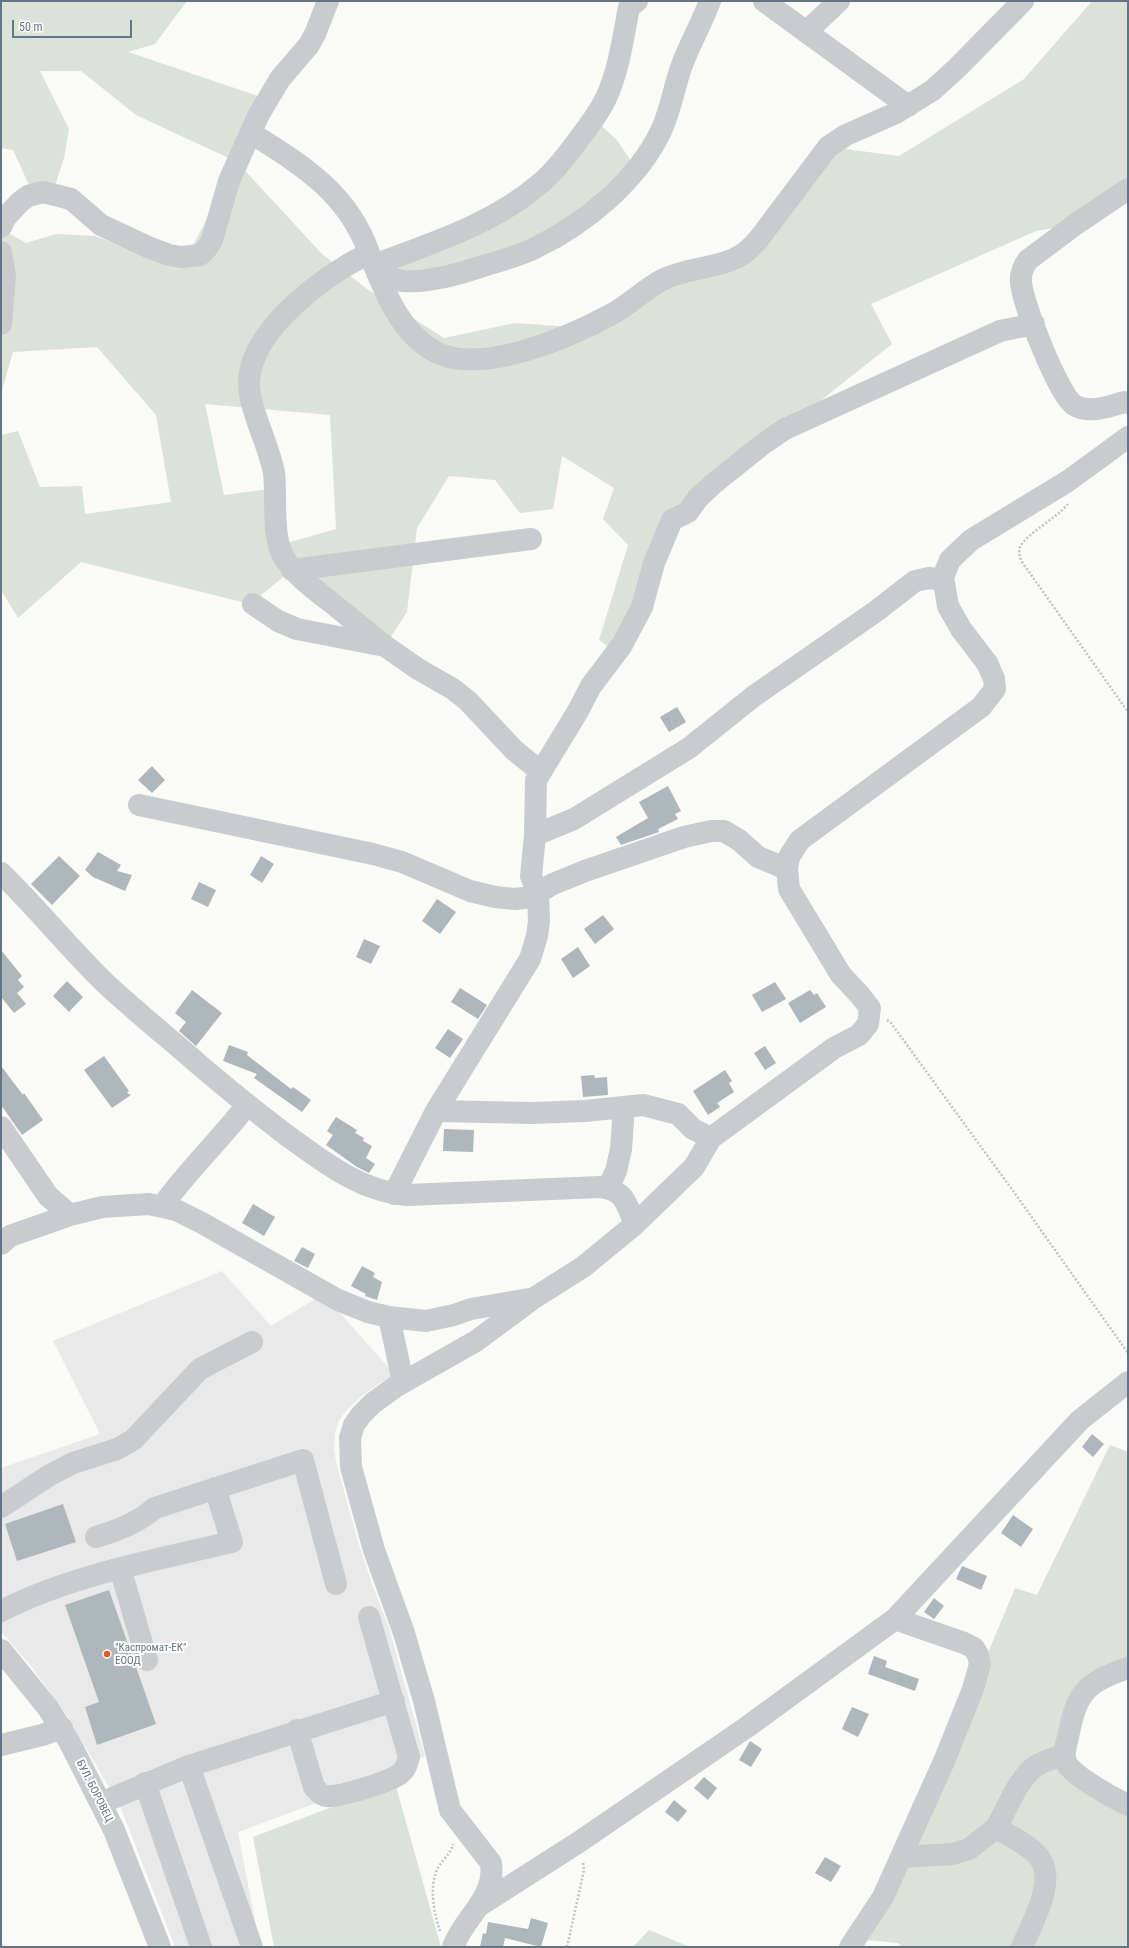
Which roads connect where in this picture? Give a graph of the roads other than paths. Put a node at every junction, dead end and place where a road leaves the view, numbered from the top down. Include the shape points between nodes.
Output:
1 (328, 1) edge
2 (710, 1) edge
3 (764, 1) edge
4 (839, 1) edge
5 (1023, 1) edge
6 (631, 3) edge
7 (806, 32) junction
8 (908, 106) junction
9 (251, 133) junction
10 (1128, 189) edge
11 (1, 227) edge
12 (1, 252) edge
13 (374, 264) junction
14 (1, 324) edge
15 (1034, 324) junction
16 (1128, 403) edge
17 (1128, 437) edge
18 (531, 539) dead end
19 (292, 570) junction
20 (943, 580) junction
21 (253, 604) dead end
22 (385, 646) junction
23 (540, 772) junction
24 (139, 805) dead end
25 (535, 835) junction
26 (788, 869) junction
27 (1, 873) edge
28 (538, 894) junction
29 (247, 1105) junction
30 (624, 1107) junction
31 (436, 1111) junction
32 (1, 1128) edge
33 (711, 1138) junction
34 (608, 1188) junction
35 (394, 1194) junction
36 (163, 1206) junction
37 (70, 1215) junction
38 (635, 1224) junction
39 (1, 1244) edge
40 (534, 1298) junction
41 (389, 1317) junction
42 (252, 1342) dead end
43 (403, 1382) junction
44 (1128, 1382) edge
45 (215, 1488) junction
46 (1, 1507) edge
47 (96, 1537) dead end
48 (120, 1568) junction
49 (336, 1584) dead end
50 (1, 1611) edge
51 (369, 1617) dead end
52 (895, 1619) junction
53 (1, 1650) edge
54 (147, 1660) dead end
55 (1128, 1668) edge
56 (394, 1701) junction
57 (62, 1728) junction
58 (297, 1730) junction
59 (1, 1745) edge
60 (1064, 1755) junction
61 (189, 1766) junction
62 (145, 1783) junction
63 (101, 1803) junction
64 (1128, 1805) edge
65 (996, 1828) junction
66 (901, 1857) junction
67 (482, 1904) junction
68 (447, 1941) edge
69 (160, 1947) edge
70 (201, 1947) edge
71 (252, 1947) edge
72 (850, 1947) edge
73 (1022, 1947) edge

1 - 9 street via 309,45 280,79
2 - 13 street via 681,66 662,130 636,172 602,203 555,238 534,249 446,276 403,281
3 - 7 street
4 - 7 street
5 - 8 street via 957,68 932,90
6 - 13 street via 618,61 606,99 560,164 542,182 480,223
7 - 8 street
8 - 13 street via 883,120 846,135 828,147 747,252 735,259 664,279 613,313 544,346 474,359 443,356 431,350 405,325
9 - 11 street via 229,181 212,240 200,255 181,257 148,247 101,226 71,199 43,192 28,196 20,202 5,218
9 - 13 street via 316,176 354,221 365,239
10 - 15 street via 1076,224 1023,266 1021,283
12 - 14 street via 5,276
13 - 19 street via 344,266 321,282 282,316 268,334 251,369 249,383 252,400 276,488 277,532 283,557
15 - 16 street via 1062,390 1072,404 1090,409
15 - 23 street via 1000,331 785,429 713,484 688,512 672,520 654,563 642,607 622,645 591,686
17 - 20 street via 1068,481 960,549 950,560
18 - 19 street
19 - 22 street
20 - 25 street via 929,578 915,581 754,696 689,748 574,819
20 - 26 street via 952,616 988,663 995,688 982,708 800,840 790,857
21 - 22 street via 278,621 297,629
22 - 23 street via 468,701 514,750
23 - 25 street via 536,780
24 - 28 street via 373,854 402,862 482,894 515,898
25 - 28 street via 531,876
26 - 28 street via 758,857 724,831 711,831 684,837 585,871 553,884
26 - 33 street via 789,889 841,975 870,1008 868,1024 859,1035 834,1048
27 - 29 street via 105,982
28 - 31 street via 537,936 530,959
29 - 35 street via 345,1175
29 - 36 street via 209,1152 182,1179
30 - 31 street via 533,1113
30 - 33 street via 643,1105 668,1110 678,1114 694,1129
30 - 34 street via 621,1149 616,1171
31 - 35 street
32 - 37 street via 48,1196
33 - 38 street via 694,1167
34 - 35 street via 436,1195
34 - 38 street via 624,1198
36 - 37 street via 120,1204
36 - 41 street via 202,1223 354,1308
37 - 39 street via 10,1236
38 - 40 street via 583,1267
40 - 41 street via 471,1309 426,1321
40 - 43 street via 476,1341
41 - 43 street
42 - 46 street via 200,1368 133,1440 116,1449 73,1463
43 - 67 street via 373,1403 354,1425 350,1438 351,1467 374,1550 404,1633 424,1701 450,1810 491,1863 493,1873
44 - 52 street via 1080,1420
45 - 47 street via 155,1508 125,1528
45 - 48 street via 232,1542
45 - 49 street via 303,1460
48 - 50 street via 28,1598
48 - 54 street
51 - 56 street
52 - 66 street via 974,1648 980,1664 945,1760
52 - 67 street via 747,1728 579,1842
53 - 57 street, БУЛ. БОРОВЕЦ
55 - 60 street via 1087,1688 1072,1716
56 - 58 street
56 - 58 street via 409,1757 407,1767 400,1775 337,1796 320,1794 314,1787
57 - 59 street
57 - 63 street, БУЛ. БОРОВЕЦ
58 - 61 street
60 - 64 street via 1068,1764 1095,1787
60 - 65 street via 1048,1760 1026,1776
61 - 62 street
61 - 71 street
62 - 63 street
62 - 70 street
63 - 69 street, БУЛ. БОРОВЕЦ
65 - 66 street via 969,1850 947,1855
65 - 73 street via 1025,1845 1039,1857 1044,1869 1046,1880 1043,1896
66 - 72 street via 883,1897
67 - 68 street

